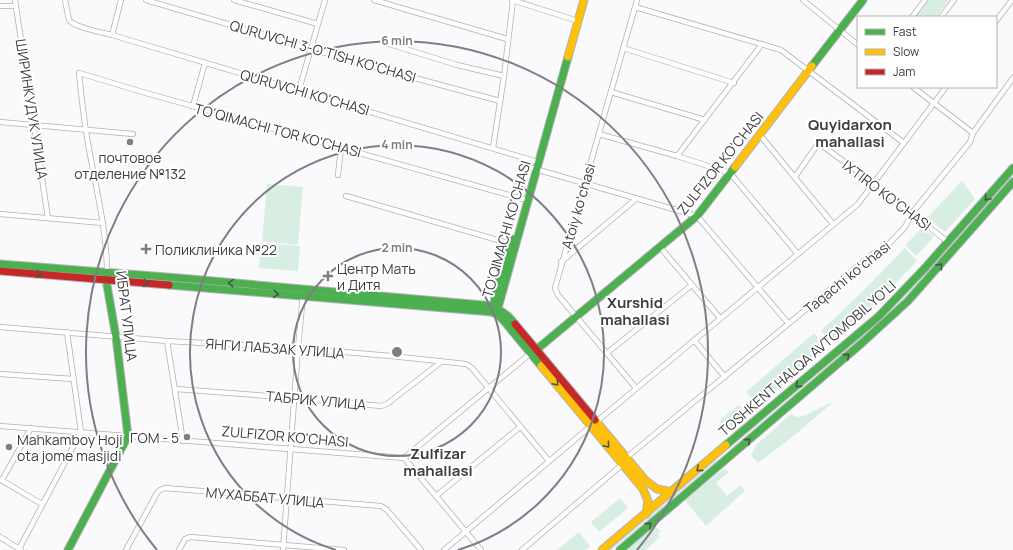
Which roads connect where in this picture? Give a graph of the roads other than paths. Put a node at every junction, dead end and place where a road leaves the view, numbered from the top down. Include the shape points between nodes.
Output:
1 (15, 0) edge
2 (65, 0) edge
3 (121, 0) edge
4 (146, 0) edge
5 (234, 0) edge
6 (326, 0) edge
7 (374, 0) edge
8 (512, 0) edge
9 (580, 0) edge
10 (584, 0) edge
11 (637, 0) edge
12 (803, 0) edge
13 (863, 0) edge
14 (925, 0) edge
15 (954, 0) edge
16 (1012, 0) edge
17 (0, 6) edge
18 (16, 6) junction
19 (635, 7) junction
20 (913, 16) edge
21 (942, 16) edge
22 (576, 20) junction
23 (997, 20) edge
24 (318, 24) junction
25 (839, 30) junction
26 (112, 34) junction
27 (507, 39) junction
28 (386, 43) dead end
29 (762, 44) junction
30 (857, 44) edge
31 (311, 48) junction
32 (623, 48) junction
33 (205, 62) junction
34 (808, 71) junction
35 (79, 73) joint
36 (504, 76) junction
37 (1013, 78) edge
38 (734, 83) junction
39 (914, 88) edge
40 (945, 88) edge
41 (299, 90) junction
42 (611, 92) junction
43 (500, 101) junction
44 (934, 103) junction
45 (193, 106) junction
46 (705, 120) junction
47 (0, 122) edge
48 (34, 125) junction
49 (86, 130) junction
50 (973, 133) junction
51 (133, 134) dead end
52 (599, 134) junction
53 (760, 135) junction
54 (904, 143) junction
55 (341, 147) junction
56 (493, 148) junction
57 (677, 156) junction
58 (536, 161) junction
59 (1013, 168) edge
60 (534, 169) junction
61 (730, 173) junction
62 (338, 175) dead end
63 (795, 177) junction
64 (1013, 182) edge
65 (874, 183) junction
66 (585, 184) junction
67 (346, 196) dead end
68 (523, 199) junction
69 (636, 199) junction
70 (912, 213) junction
71 (0, 214) edge
72 (697, 216) junction
73 (48, 218) junction
74 (103, 222) junction
75 (834, 224) junction
76 (948, 242) junction
77 (513, 244) junction
78 (660, 247) junction
79 (797, 253) junction
80 (561, 262) junction
81 (0, 264) edge
82 (0, 271) edge
83 (107, 276) junction
84 (692, 285) junction
85 (757, 287) junction
86 (303, 293) junction
87 (495, 309) junction
88 (576, 317) junction
89 (720, 318) junction
90 (788, 323) junction
91 (0, 327) edge
92 (67, 332) junction
93 (116, 336) junction
94 (694, 340) junction
95 (167, 341) junction
96 (298, 348) junction
97 (534, 352) junction
98 (607, 352) junction
99 (441, 362) junction
100 (0, 374) edge
101 (725, 377) junction
102 (73, 379) junction
103 (636, 388) junction
104 (176, 389) junction
105 (489, 389) junction
106 (295, 398) junction
107 (594, 424) junction
108 (0, 426) edge
109 (520, 427) junction
110 (31, 428) junction
111 (81, 432) junction
112 (128, 436) junction
113 (183, 441) junction
114 (290, 449) junction
115 (719, 452) junction
116 (404, 458) junction
117 (726, 460) junction
118 (549, 461) junction
119 (625, 461) junction
120 (639, 478) junction
121 (1, 480) edge
122 (672, 492) junction
123 (436, 496) junction
124 (288, 498) junction
125 (42, 504) junction
126 (645, 515) junction
127 (466, 531) junction
128 (0, 537) edge
129 (283, 548) edge
130 (20, 550) edge
131 (68, 550) edge
132 (126, 550) edge
133 (179, 550) edge
134 (344, 550) edge
135 (421, 550) edge
136 (444, 550) edge
137 (481, 550) edge
138 (522, 550) edge
139 (602, 550) edge
140 (620, 550) edge

1 - 18 street, ШИРИНКУДУК УЛИЦА
2 - 26 street, QURUVCHI KO'CHASI via 71,22
3 - 26 street
4 - 31 street, QURUVCHI 3-O'TISH KO'CHASI
5 - 24 street
6 - 24 street
7 - 27 street
8 - 22 street
8 - 27 street
9 - 22 main road, TO'QIMACHI KO'CHASI
10 - 22 main road, TO'QIMACHI KO'CHASI
11 - 19 street, Atoiy koʻchasi
12 - 25 street
13 - 25 main road, ZULFIZOR KO'CHASI
14 - 20 street
15 - 21 street
16 - 23 street
17 - 18 street
18 - 48 street, ШИРИНКУДУК УЛИЦА
19 - 29 street
19 - 32 street, Atoiy koʻchasi
22 - 58 main road, TO'QIMACHI KO'CHASI
24 - 31 street
25 - 30 street
25 - 34 main road, ZULFIZOR KO'CHASI
26 - 33 street, QURUVCHI KO'CHASI
27 - 36 street
28 - 36 street via 457,65
29 - 34 street via 784,52
29 - 38 street
31 - 41 street
31 - 43 street, QURUVCHI 3-O'TISH KO'CHASI
32 - 38 street
32 - 42 street, Atoiy koʻchasi
33 - 41 street, QURUVCHI KO'CHASI
33 - 45 street
34 - 53 main road, ZULFIZOR KO'CHASI
34 - 54 street
35 - 45 street, TO'QIMACHI TOR KO'CHASI
35 - 49 street, ИБРАТ УЛИЦА
36 - 43 street
37 - 50 street, Taqachi koʻchasi
38 - 46 street
39 - 44 street
40 - 44 street
41 - 56 street, QURUVCHI KO'CHASI
42 - 46 street
42 - 52 street, Atoiy koʻchasi
43 - 56 street
44 - 50 street
44 - 54 street
45 - 55 street, TO'QIMACHI TOR KO'CHASI
46 - 57 street
47 - 48 street
48 - 49 street
48 - 73 street, ШИРИНКУДУК УЛИЦА
49 - 51 street
49 - 74 street, ИБРАТ УЛИЦА
50 - 70 street, Taqachi koʻchasi via 970,142
52 - 57 street
52 - 66 street, Atoiy koʻchasi
53 - 61 main road, ZULFIZOR KO'CHASI
53 - 63 street
54 - 65 street
55 - 62 street
55 - 68 street, TO'QIMACHI TOR KO'CHASI
56 - 58 street, QURUVCHI KO'CHASI
57 - 61 street
58 - 60 main road, TO'QIMACHI KO'CHASI
59 -> 76 main road, TOSHKENT HALQA AVTOMOBIL YO'LI
60 - 66 street
60 - 68 main road, TO'QIMACHI KO'CHASI
60 - 77 main road, TO'QIMACHI KO'CHASI
61 - 72 main road, ZULFIZOR KO'CHASI
61 - 79 street
63 - 65 street, IXTIRO KO'CHASI via 820,144
63 - 75 street
117 -> 64 main road, TOSHKENT HALQA AVTOMOBIL YO'LI via 908,301
65 - 70 street, IXTIRO KO'CHASI
65 - 75 street via 858,204
66 - 69 street
66 - 80 street, Atoiy koʻchasi
67 - 77 street
68 - 77 main road, TO'QIMACHI KO'CHASI
69 - 72 street
69 - 80 street
70 - 76 street, IXTIRO KO'CHASI
70 - 90 street, Taqachi koʻchasi via 905,227 882,251 874,252
71 - 73 street
72 - 78 main road, ZULFIZOR KO'CHASI
72 - 85 street
73 - 74 street
74 - 83 street, ИБРАТ УЛИЦА
75 - 79 street
76 -> 115 main road, TOSHKENT HALQA AVTOMOBIL YO'LI via 878,317
77 - 87 main road, TO'QIMACHI KO'CHASI
78 - 84 street
78 - 88 main road, ZULFIZOR KO'CHASI
79 - 85 street
80 - 88 street, Atoiy koʻchasi via 555,291
81 - 83 main road
82 -> 83 main road
83 - 86 main road
83 - 93 main road, ИБРАТ УЛИЦА
84 - 89 street
84 - 98 street
85 - 89 street
85 - 90 street
86 - 87 main road
86 - 96 street
87 - 97 main road
88 - 97 main road, ZULFIZOR KO'CHASI
88 - 98 street, Atoiy koʻchasi
89 - 94 street
90 - 101 street, Taqachi koʻchasi
91 - 92 street, ЯНГИ ЛАБЗАК УЛИЦА
92 - 93 street, ЯНГИ ЛАБЗАК УЛИЦА
92 - 102 street
93 - 95 street, ЯНГИ ЛАБЗАК УЛИЦА
93 - 112 main road, ИБРАТ УЛИЦА
94 - 101 street
94 - 103 street
95 - 96 street, ЯНГИ ЛАБЗАК УЛИЦА
95 - 104 street
96 - 99 street, ЯНГИ ЛАБЗАК УЛИЦА
96 - 106 street
97 - 105 street, ZULFIZOR KO'CHASI
97 - 107 main road
98 - 103 street, Atoiy koʻchasi
99 - 105 street, ЯНГИ ЛАБЗАК УЛИЦА via 469,365
99 - 106 street, ТАБРИК УЛИЦА via 382,406
100 - 102 street
101 - 119 street, Taqachi koʻchasi
102 - 111 street
103 - 107 street
104 - 106 street, ТАБРИК УЛИЦА
104 - 113 street
105 - 109 street, ЯНГИ ЛАБЗАК УЛИЦА
105 - 116 street, ZULFIZOR KO'CHASI
106 - 114 street
107 - 118 street
107 - 119 main road
108 - 110 street, ZULFIZOR KO'CHASI
109 - 118 street, ЯНГИ ЛАБЗАК УЛИЦА
109 - 123 street
110 - 111 street, ZULFIZOR KO'CHASI
110 - 121 street
111 - 112 street, ZULFIZOR KO'CHASI
111 - 125 street
112 - 113 street, ZULFIZOR KO'CHASI
112 - 131 main road
113 - 114 street, ZULFIZOR KO'CHASI
114 - 116 street, ZULFIZOR KO'CHASI
114 - 124 street
115 - 117 main road
115 -> 122 main road, TOSHKENT HALQA AVTOMOBIL YO'LI
116 - 123 street
140 -> 117 main road, TOSHKENT HALQA AVTOMOBIL YO'LI
118 - 127 street
119 - 120 main road
119 - 138 street, Taqachi koʻchasi
120 - 122 main road via 657,489
120 - 126 main road via 648,499
121 - 125 street
122 - 126 main road, TOSHKENT HALQA AVTOMOBIL YO'LI
123 - 127 street
124 - 129 street
124 - 132 street, МУХАББАТ УЛИЦА via 162,489 157,492
124 - 135 street, МУХАББАТ УЛИЦА via 383,507
125 - 130 street
126 - 139 main road, TOSHKENT HALQA AVTOMOBIL YO'LI
127 - 136 street
127 - 137 street
128 - 130 street
129 - 133 street via 190,537
129 - 134 street

